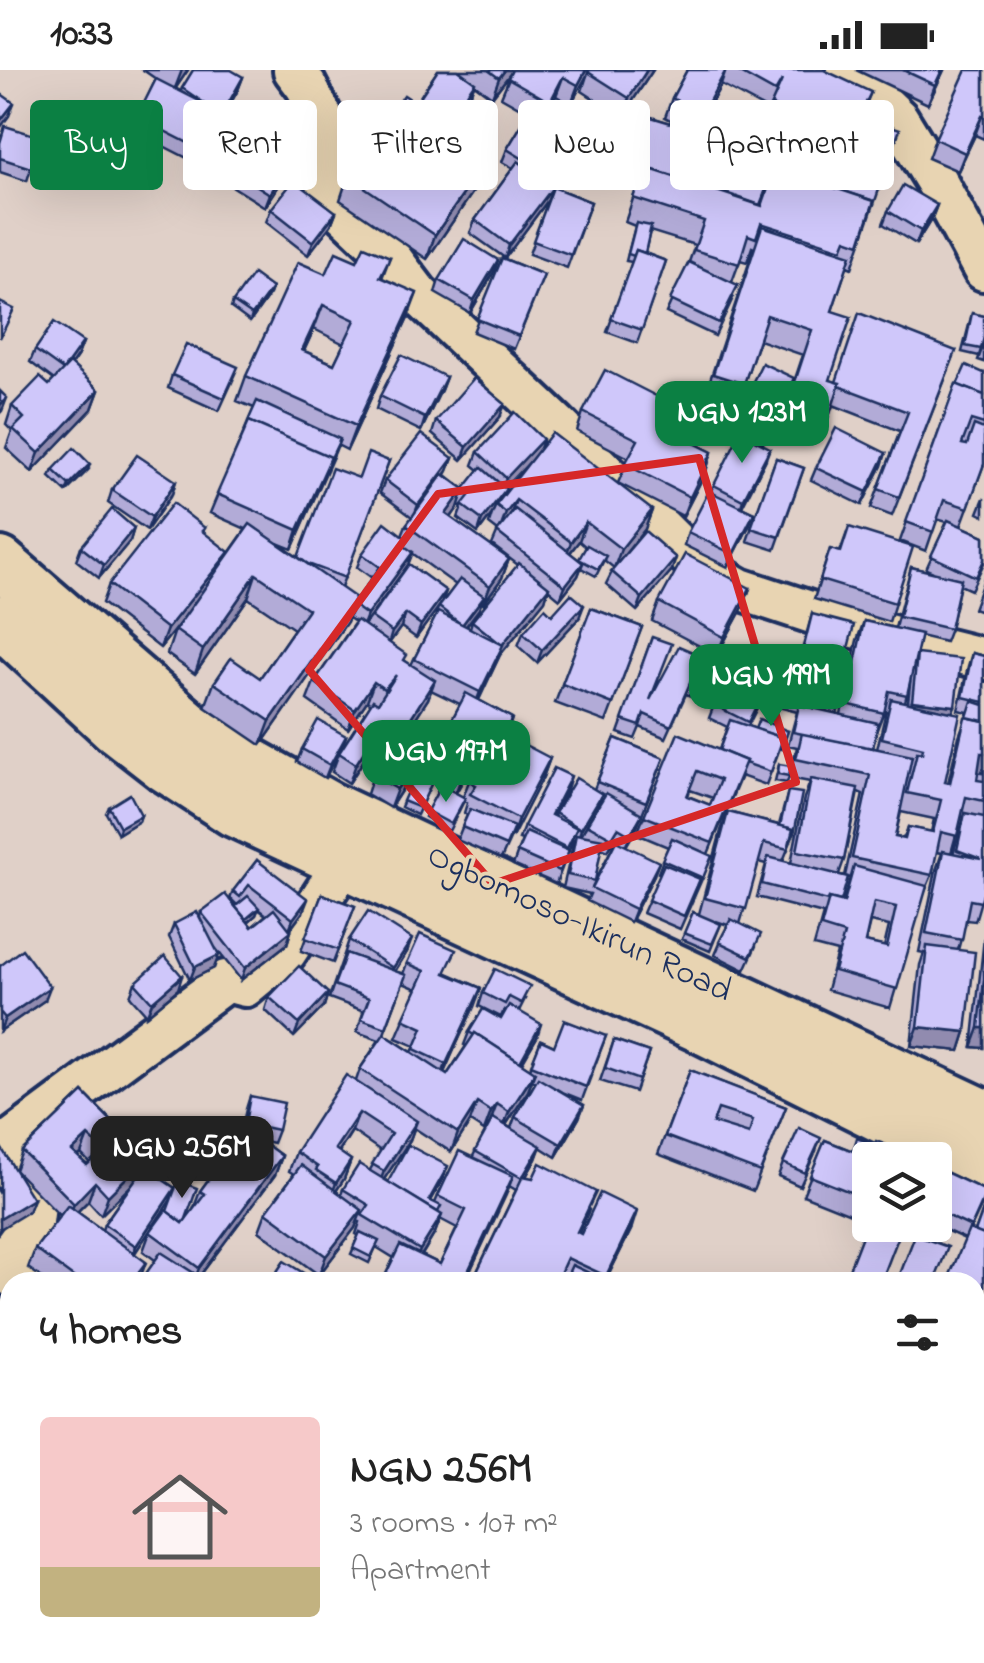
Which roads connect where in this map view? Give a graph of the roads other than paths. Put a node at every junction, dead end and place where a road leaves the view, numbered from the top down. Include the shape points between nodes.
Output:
1 (294, 70) edge
2 (846, 70) edge
3 (984, 270) edge
4 (0, 564) edge
5 (0, 621) edge
6 (984, 659) edge
7 (344, 863) junction
8 (984, 1115) edge
9 (0, 1150) edge
10 (984, 1168) edge
11 (13, 1272) edge

1 - 6 street via 332,136 327,196 386,252 418,294 698,566 740,589 855,627
2 - 3 street via 898,119
4 - 8 main road, Ogbomoso-Ikirun Road via 199,735 260,771
5 - 7 main road, Ogbomoso-Ikirun Road via 114,728 165,766 234,811
7 - 9 street via 286,952 262,973 245,986 226,981
7 - 10 main road, Ogbomoso-Ikirun Road via 705,1029
9 - 11 street via 35,1205 33,1220 9,1256

